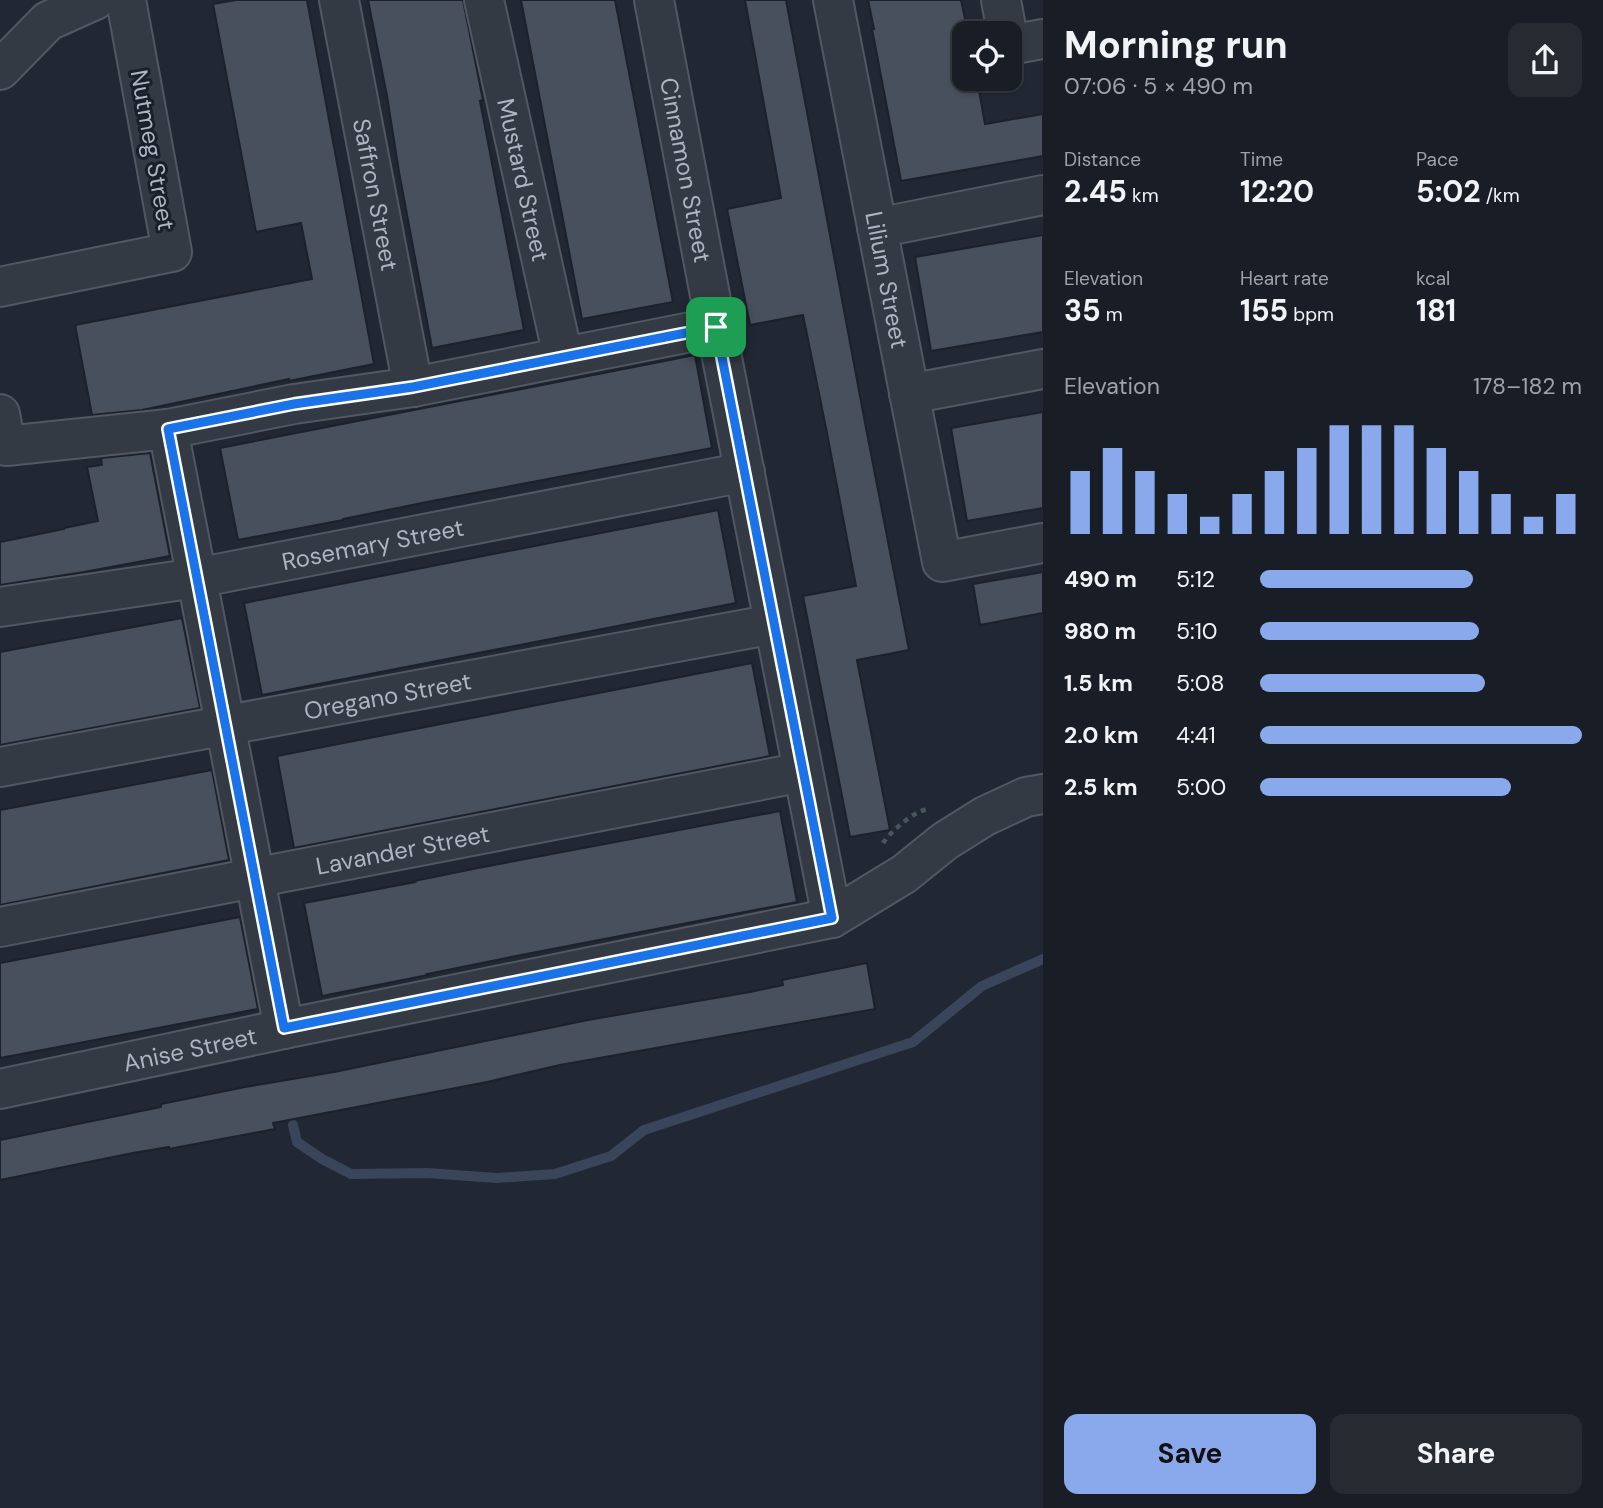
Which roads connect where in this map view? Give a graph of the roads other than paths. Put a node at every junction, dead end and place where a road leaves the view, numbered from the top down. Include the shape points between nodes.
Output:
1 (94, 0) edge
2 (126, 0) edge
3 (339, 0) edge
4 (484, 0) edge
5 (654, 0) edge
6 (833, 0) edge
7 (1001, 0) edge
8 (1005, 21) edge
9 (1043, 39) edge
10 (1022, 43) edge
11 (0, 70) edge
12 (1043, 194) edge
13 (877, 228) junction
14 (0, 287) edge
15 (716, 327) junction
16 (563, 357) junction
17 (1043, 369) edge
18 (413, 387) junction
19 (909, 394) junction
20 (168, 429) junction
21 (3, 430) edge
22 (745, 472) junction
23 (1043, 543) edge
24 (196, 578) junction
25 (0, 607) edge
26 (774, 624) junction
27 (226, 727) junction
28 (0, 767) edge
29 (803, 772) junction
30 (1043, 794) edge
31 (255, 877) junction
32 (832, 918) junction
33 (0, 927) edge
34 (284, 1028) junction
35 (0, 1089) edge

1 - 11 street via 48,22
2 - 14 street, Nutmeg Street via 172,252
3 - 18 street, Saffron Street
4 - 16 street, Mustard Street
5 - 15 street, Cinnamon Street
6 - 13 street, Lilium Street
7 - 8 street
9 - 10 street
12 - 13 street
13 - 19 street, Lilium Street
15 - 16 street
15 - 22 street, Cinnamon Street
16 - 18 street
17 - 19 street
18 - 20 street
19 - 23 street, Lilium Street via 942,562
20 - 21 street
20 - 24 street
22 - 24 street, Rosemary Street
22 - 26 street, Cinnamon Street
24 - 25 street, Rosemary Street
24 - 27 street
26 - 27 street, Oregano Street
26 - 29 street, Cinnamon Street
27 - 28 street, Oregano Street
27 - 31 street
29 - 31 street, Lavander Street
29 - 32 street, Cinnamon Street
30 - 32 street via 985,816
31 - 33 street, Lavander Street
31 - 34 street
32 - 34 street, Anise Street
34 - 35 street, Anise Street

